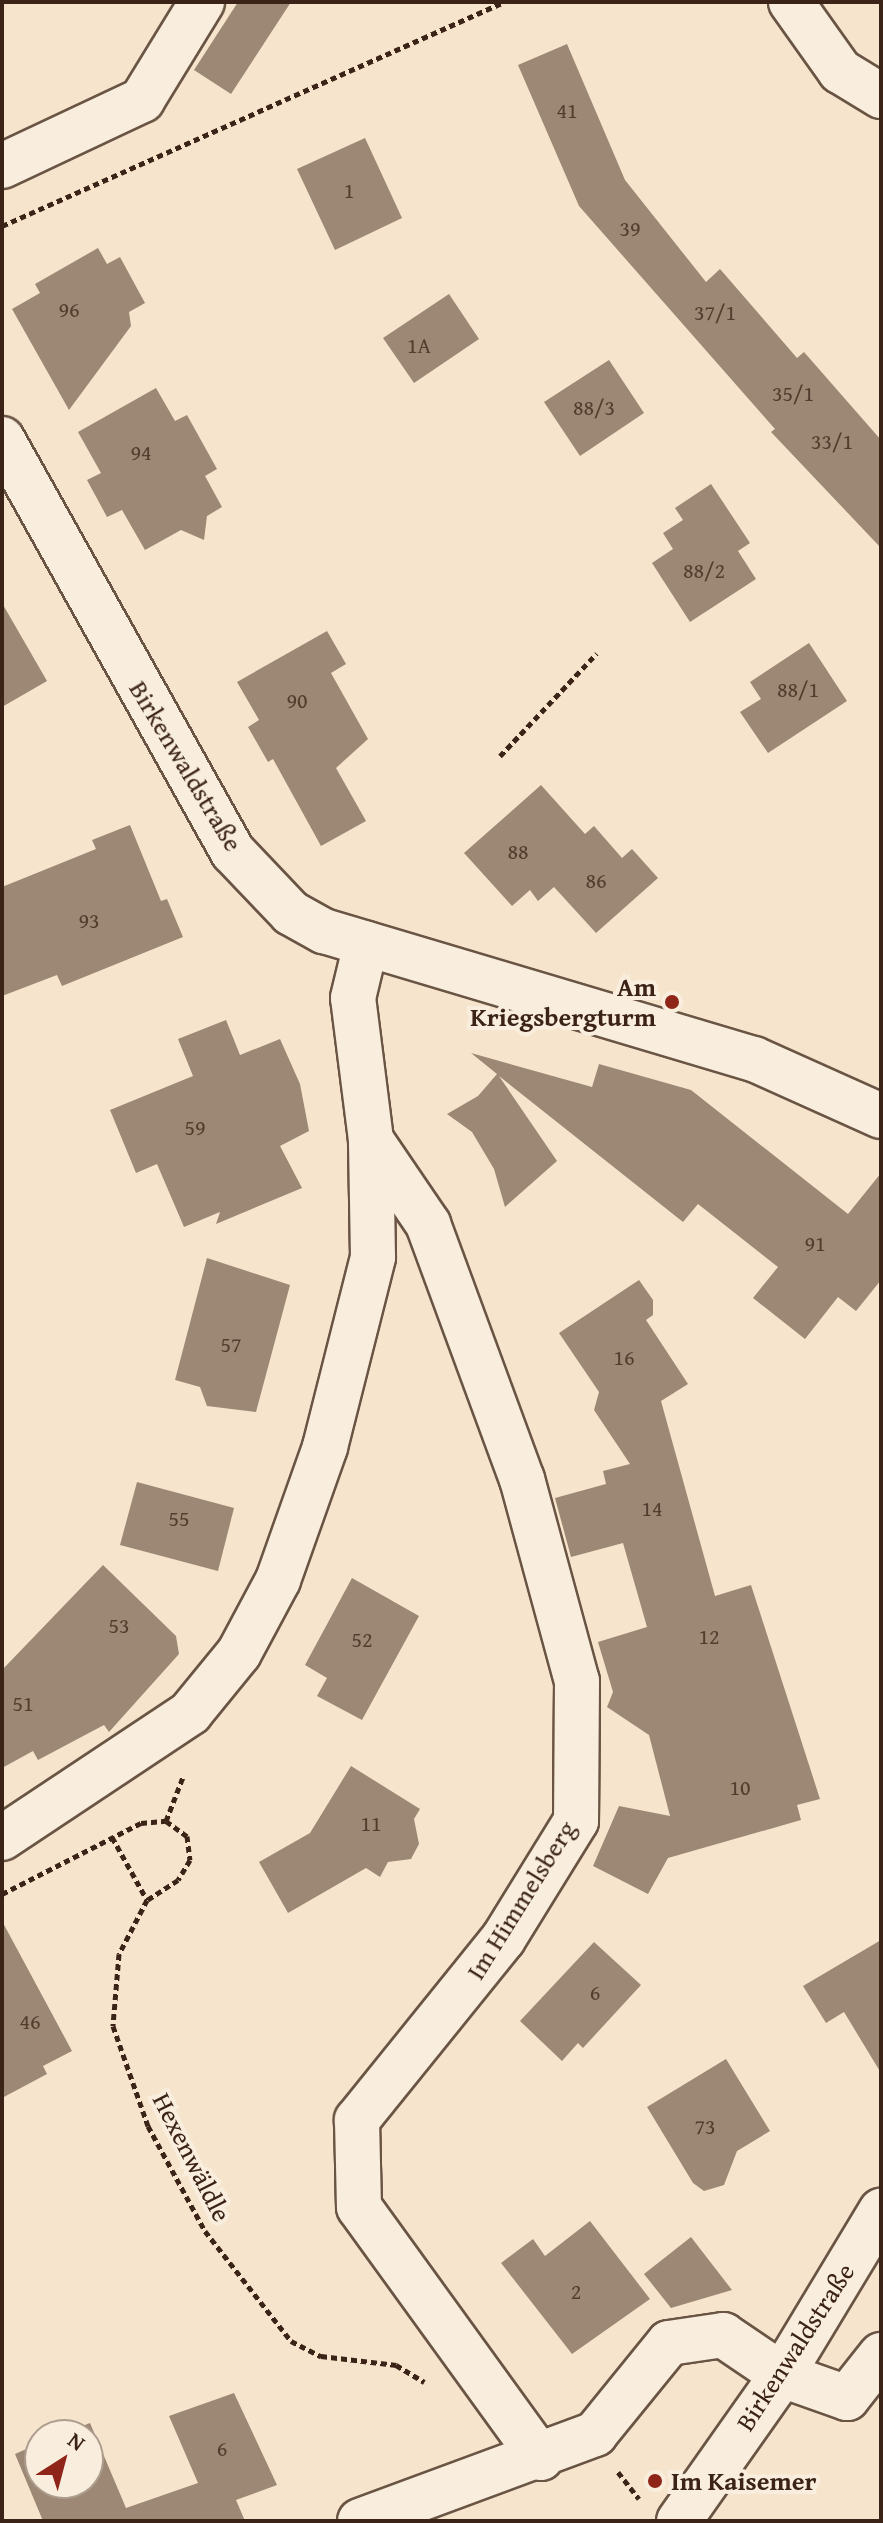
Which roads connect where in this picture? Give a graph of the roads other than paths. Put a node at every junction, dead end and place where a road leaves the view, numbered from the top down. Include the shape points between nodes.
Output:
1 (202, 2) edge
2 (791, 2) edge
3 (881, 96) edge
4 (2, 166) edge
5 (2, 439) edge
6 (366, 944) junction
7 (881, 1116) edge
8 (371, 1140) junction
9 (2, 1838) edge
10 (881, 2211) edge
11 (881, 2355) edge
12 (782, 2375) junction
13 (541, 2458) junction
14 (665, 2514) edge
15 (360, 2521) edge

1 - 4 street via 142,100
2 - 3 street via 840,71
5 - 6 street, Birkenwaldstraße via 233,852 291,913
6 - 7 street, Birkenwaldstraße via 754,1059
6 - 8 street via 353,998
8 - 9 street via 373,1257 325,1447 272,1592 239,1653 190,1713
8 - 13 street, Im Himmelsberg via 428,1224 522,1479 577,1681 576,1821 503,1939 357,2120 359,2207
10 - 12 street, Birkenwaldstraße
11 - 12 street via 847,2398
12 - 13 street via 723,2335 669,2343 595,2434
12 - 14 street, Birkenwaldstraße
13 - 15 street

